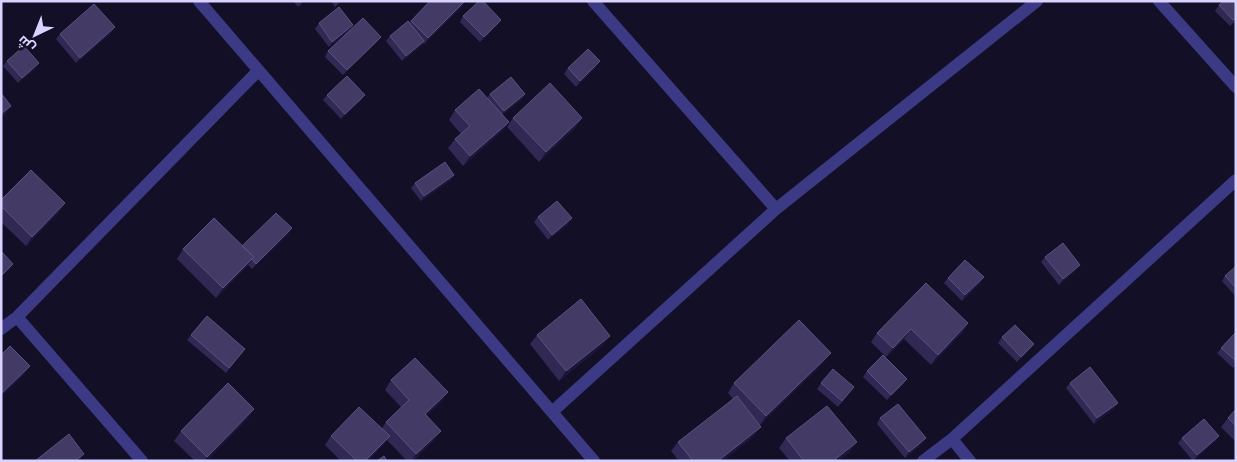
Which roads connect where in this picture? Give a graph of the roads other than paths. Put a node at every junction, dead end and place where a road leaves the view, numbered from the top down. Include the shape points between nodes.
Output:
1 (199, 1) edge
2 (593, 1) edge
3 (1037, 1) edge
4 (1159, 1) edge
5 (258, 70) junction
6 (1236, 88) edge
7 (1236, 180) edge
8 (776, 209) junction
9 (17, 317) junction
10 (1, 329) edge
11 (552, 412) junction
12 (952, 439) junction
13 (142, 461) edge
14 (594, 461) edge
15 (923, 461) edge
16 (970, 461) edge

1 - 5 street
2 - 8 street
3 - 8 street
4 - 6 street
5 - 9 street
5 - 11 street
7 - 12 street
8 - 11 street
9 - 10 street
9 - 13 street
11 - 14 street
12 - 15 street
12 - 16 street

